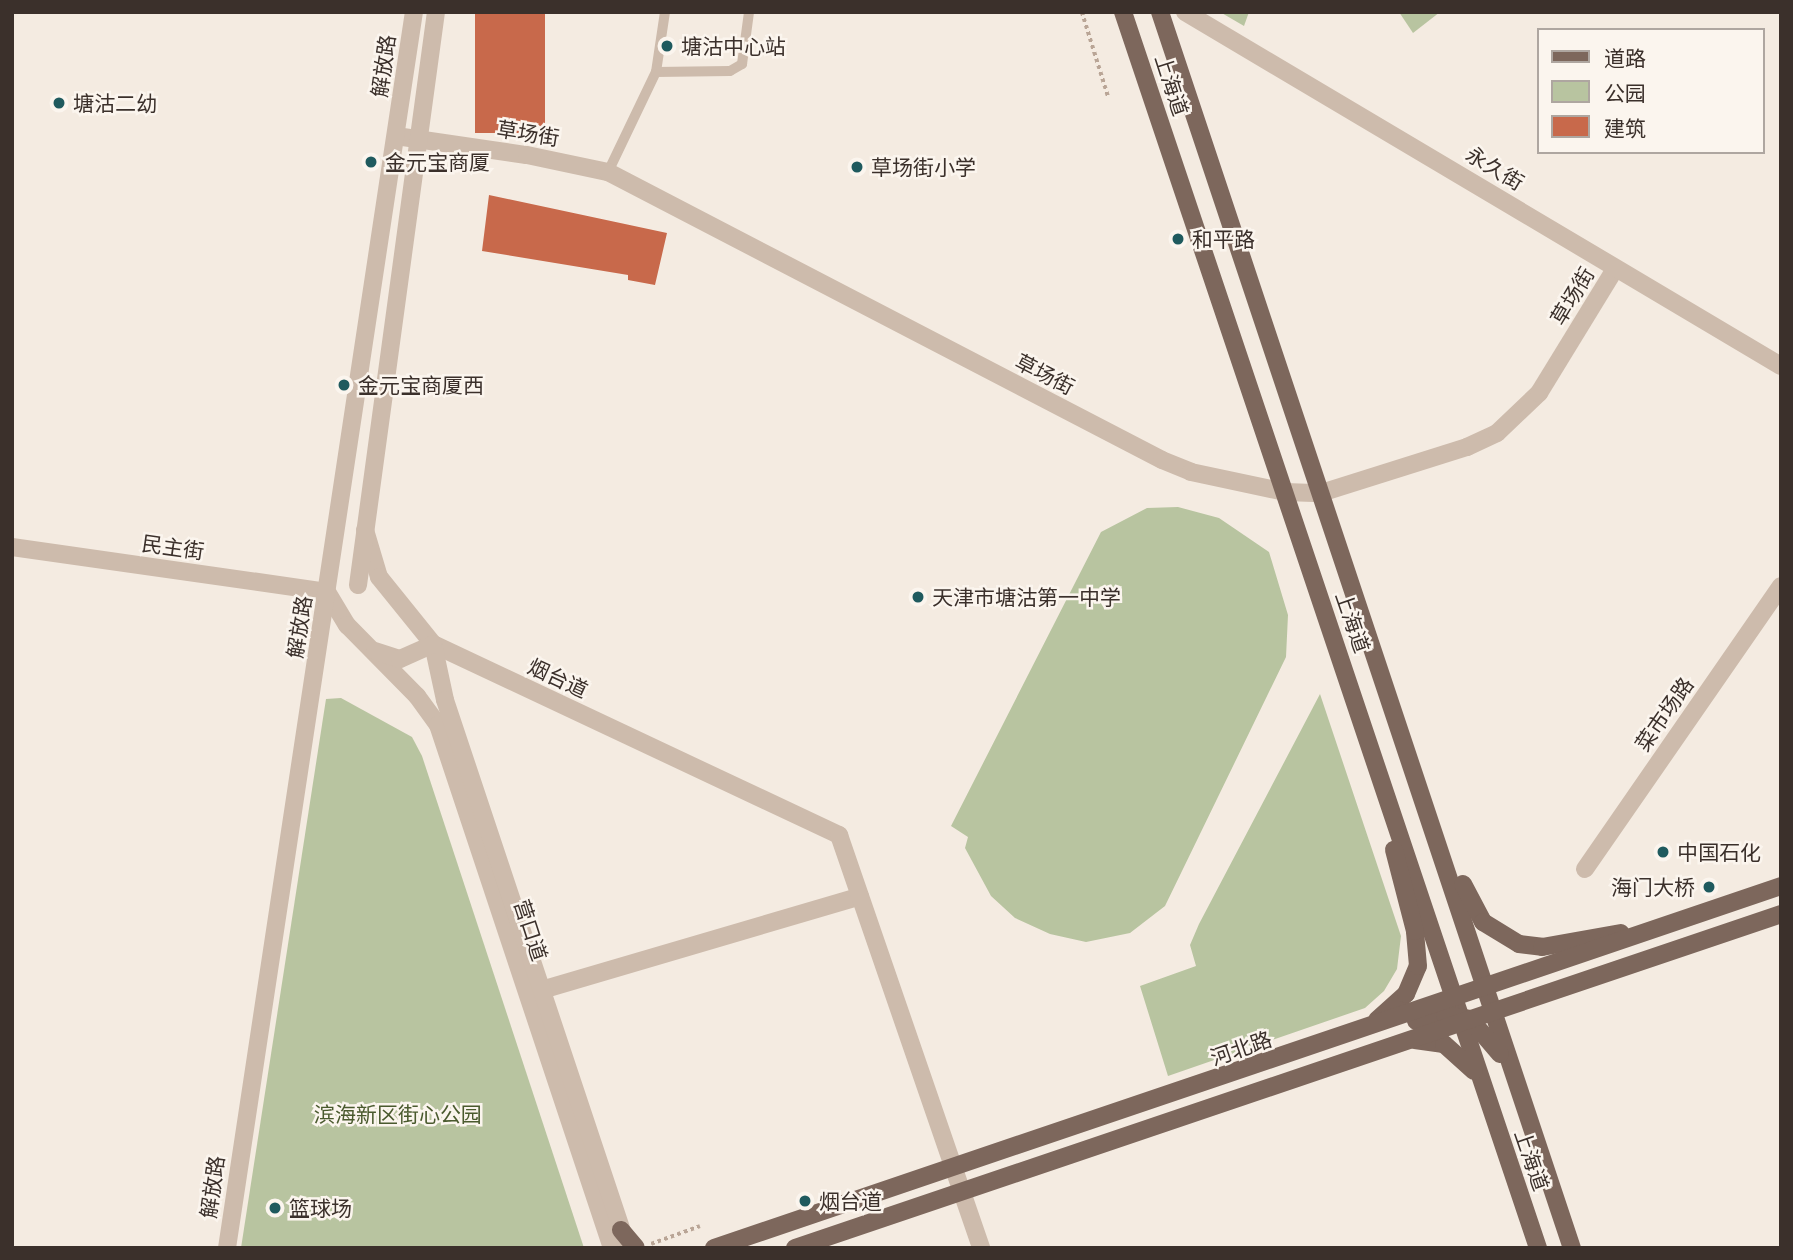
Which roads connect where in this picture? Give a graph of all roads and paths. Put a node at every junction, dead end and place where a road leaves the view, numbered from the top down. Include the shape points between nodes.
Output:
1 (414, 12) edge
2 (436, 12) edge
3 (664, 12) edge
4 (749, 12) edge
5 (1082, 12) edge
6 (1124, 12) edge
7 (1160, 12) edge
8 (1185, 12) edge
9 (656, 72) junction
10 (1108, 96) dead end
11 (396, 136) junction
12 (417, 140) junction
13 (608, 172) junction
14 (1615, 269) junction
15 (1781, 366) edge
16 (1285, 492) junction
17 (1321, 493) junction
18 (365, 530) junction
19 (12, 547) edge
20 (358, 585) junction
21 (1781, 586) edge
22 (327, 592) junction
23 (408, 613) junction
24 (433, 644) junction
25 (370, 649) junction
26 (1416, 771) junction
27 (1383, 781) junction
28 (1585, 869) dead end
29 (1781, 886) edge
30 (860, 896) junction
31 (1781, 914) edge
32 (1642, 933) junction
33 (536, 992) junction
34 (1467, 1004) junction
35 (1349, 1036) junction
36 (1405, 1041) junction
37 (1516, 1081) junction
38 (1482, 1084) junction
39 (953, 1169) junction
40 (961, 1192) junction
41 (700, 1226) dead end
42 (614, 1241) edge
43 (643, 1246) edge
44 (226, 1248) edge
45 (626, 1248) edge
46 (714, 1248) edge
47 (795, 1248) edge
48 (981, 1248) edge
49 (1538, 1248) edge
50 (1572, 1248) edge

1 - 11 street, 解放路
2 - 12 street
3 - 9 lane
4 - 9 lane via 742,64 730,71
5 - 10 path
6 - 16 main road, 上海道
7 - 17 main road, 上海道
8 - 14 street, 永久街
9 - 13 lane
11 - 12 street, 草场街
11 - 22 street, 解放路
12 - 13 street, 草场街 via 556,159
12 - 18 street
13 - 16 street, 草场街 via 1162,460 1191,472
14 - 15 street, 永久街
14 - 17 street, 草场街 via 1539,393 1497,433 1467,447
16 - 17 street, 草场街
16 - 27 main road, 上海道
17 - 26 main road, 上海道
18 - 20 street
18 - 23 street via 379,577
19 - 22 street, 民主街
20 - 22 street
20 - 23 street via 385,594
21 - 28 street, 菜市场路
22 - 25 street, 营口道
22 - 44 street, 解放路
23 - 24 street
24 - 25 street via 400,659
24 - 30 street, 烟台道 via 839,835
24 - 33 street, 营口道 via 445,699
25 - 33 street, 营口道 via 417,696 438,725
26 - 32 main road via 1437,811 1471,902 1492,930 1529,947 1609,933
26 - 34 main road, 上海道 via 1466,926
27 - 34 main road, 上海道 via 1431,933
27 - 35 main road via 1395,856 1415,931 1418,966 1397,1004
29 - 32 main road, 河北路
30 - 33 street
30 - 39 street, 烟台道
31 - 34 main road, 河北路 via 1548,993
32 - 34 main road, 河北路
33 - 42 street, 营口道
34 - 35 main road, 河北路
34 - 36 main road, 河北路
34 - 37 main road, 上海道
34 - 37 main road
34 - 38 main road, 上海道
35 - 39 main road, 河北路
36 - 38 main road via 1444,1044 1467,1063
36 - 40 main road, 河北路
37 - 50 main road, 上海道
38 - 49 main road, 上海道
39 - 40 street, 烟台道
39 - 46 main road, 河北路
40 - 47 main road, 河北路
40 - 48 street, 烟台道
41 - 43 path
42 - 43 main road
42 - 45 main road

